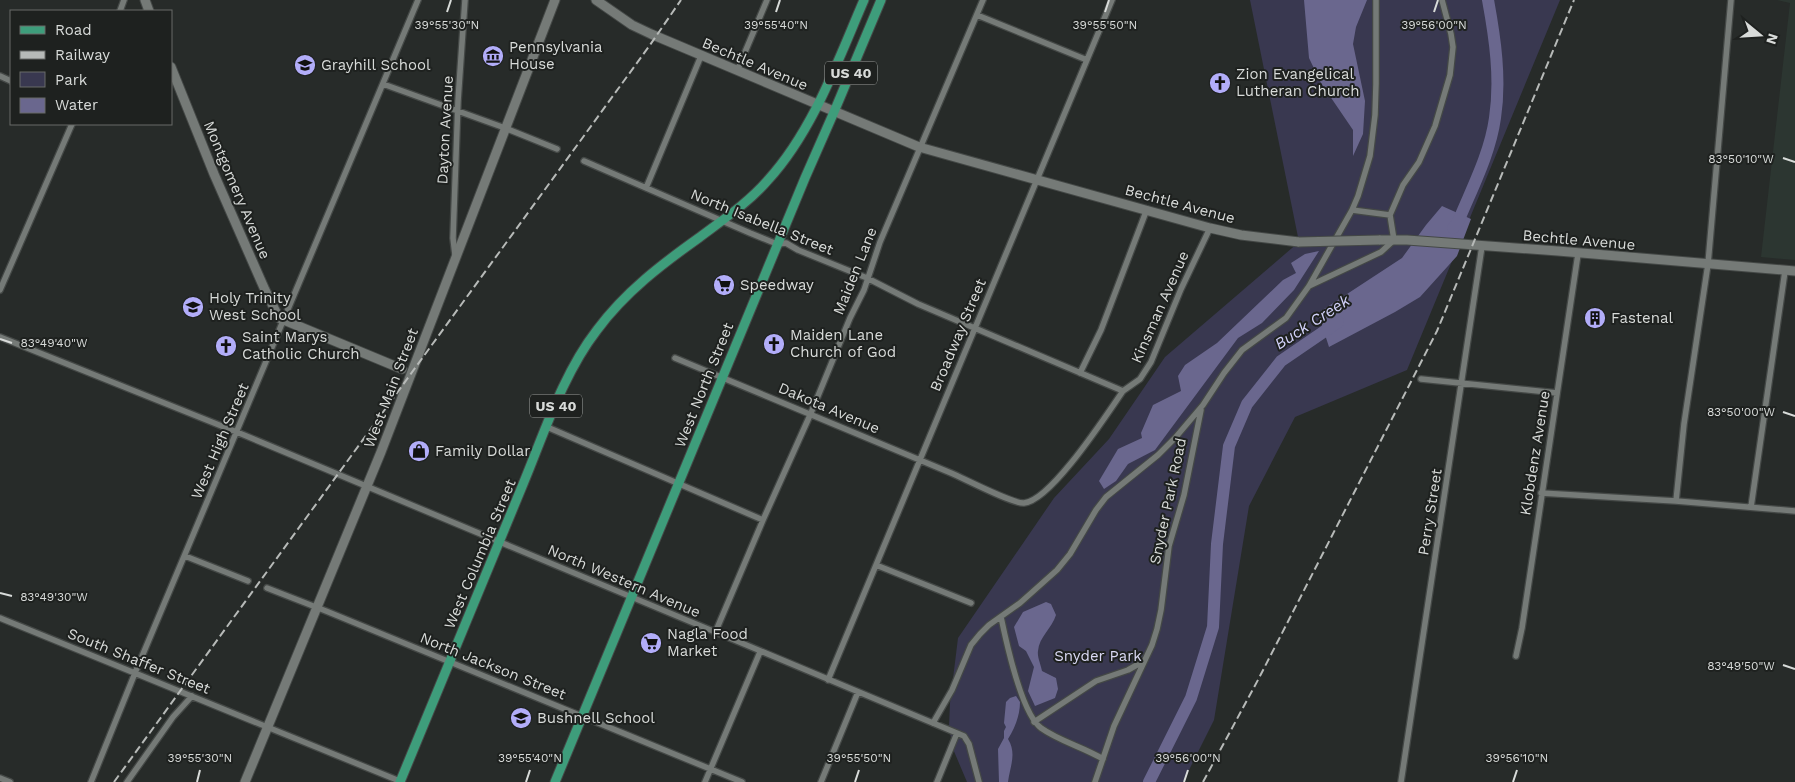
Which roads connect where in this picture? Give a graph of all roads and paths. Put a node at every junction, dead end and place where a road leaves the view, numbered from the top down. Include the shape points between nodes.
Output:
1 (418, 0) edge
2 (465, 0) edge
3 (555, 0) edge
4 (596, 0) edge
5 (766, 0) edge
6 (864, 0) edge
7 (881, 0) edge
8 (983, 0) edge
9 (1112, 0) edge
10 (1376, 0) edge
11 (1442, 0) edge
12 (1731, 0) edge
13 (977, 15) junction
14 (701, 56) junction
15 (1087, 60) junction
16 (172, 69) edge
17 (737, 71) junction
18 (384, 84) junction
19 (818, 105) junction
20 (458, 111) junction
21 (834, 112) junction
22 (72, 125) edge
23 (506, 128) junction
24 (919, 147) junction
25 (557, 150) dead end
26 (584, 161) dead end
27 (1036, 179) junction
28 (646, 188) junction
29 (1147, 209) junction
30 (1352, 210) junction
31 (1390, 215) junction
32 (722, 221) junction
33 (1210, 228) junction
34 (1394, 240) junction
35 (777, 244) junction
36 (1482, 246) junction
37 (1578, 254) junction
38 (455, 260) junction
39 (1708, 264) junction
40 (1785, 271) junction
41 (1795, 271) edge
42 (867, 278) junction
43 (1309, 286) junction
44 (0, 290) edge
45 (284, 320) junction
46 (974, 328) junction
47 (0, 337) edge
48 (675, 358) dead end
49 (402, 369) dead end
50 (1080, 373) junction
51 (722, 377) junction
52 (1421, 379) dead end
53 (1462, 384) junction
54 (1123, 391) junction
55 (1557, 393) junction
56 (1202, 406) junction
57 (811, 413) junction
58 (547, 427) junction
59 (237, 433) junction
60 (920, 460) junction
61 (973, 482) joint
62 (678, 484) junction
63 (367, 487) junction
64 (1541, 493) junction
65 (1676, 501) junction
66 (1750, 507) junction
67 (1795, 511) edge
68 (763, 520) junction
69 (499, 543) junction
70 (185, 556) junction
71 (876, 565) junction
72 (248, 581) dead end
73 (267, 588) dead end
74 (631, 598) junction
75 (971, 603) dead end
76 (318, 607) junction
77 (1001, 616) junction
78 (0, 618) edge
79 (715, 633) junction
80 (760, 652) junction
81 (1516, 656) dead end
82 (1145, 661) junction
83 (450, 662) junction
84 (135, 673) junction
85 (828, 680) junction
86 (858, 692) junction
87 (192, 696) junction
88 (582, 716) junction
89 (1034, 722) junction
90 (933, 723) junction
91 (268, 728) junction
92 (957, 733) junction
93 (1103, 759) junction
94 (711, 769) junction
95 (0, 778) edge
96 (10, 782) edge
97 (91, 782) edge
98 (127, 782) edge
99 (245, 782) edge
100 (401, 782) edge
101 (555, 782) edge
102 (705, 782) edge
103 (742, 782) edge
104 (821, 782) edge
105 (937, 782) edge
106 (979, 782) edge
107 (1095, 782) edge
108 (1401, 782) edge

1 - 18 street, West High Street
2 - 20 street, Dayton Avenue
3 - 23 street, West Main Street
4 - 14 street, Bechtle Avenue via 632,25
5 - 17 street
6 - 19 main road, US 40
7 - 21 main road, West North Street / US 40
8 - 13 street, Maiden Lane
9 - 15 street, Broadway Street
10 - 30 street, Snyder Park Road via 1372,142
11 - 31 street via 1453,48 1450,75 1435,126
12 - 39 street
13 - 15 street
13 - 24 street, Maiden Lane
14 - 17 street, Bechtle Avenue
14 - 28 street
15 - 27 street, Broadway Street
16 - 45 street, Montgomery Avenue via 276,314
17 - 19 street, Bechtle Avenue
18 - 20 street
18 - 45 street, West High Street
19 - 21 street, Bechtle Avenue
19 - 32 main road, West Columbia Street / US 40 via 769,179
20 - 23 street
20 - 38 street, Dayton Avenue
21 - 24 street, Bechtle Avenue
21 - 35 main road, West North Street / US 40
22 - 44 street
23 - 25 street
23 - 38 street, West Main Street
24 - 27 street, Bechtle Avenue
24 - 42 street, Maiden Lane
26 - 28 street, North Isabella Street
27 - 29 street, Bechtle Avenue
27 - 46 street, Broadway Street
28 - 32 street, North Isabella Street
29 - 33 street, Bechtle Avenue
29 - 50 street via 1101,330
30 - 31 street
30 - 43 street, Snyder Park Road
31 - 34 street
32 - 35 street, North Isabella Street
32 - 58 main road, West Columbia Street / US 40 via 638,284 615,307 575,363
33 - 34 street, Bechtle Avenue, bridge via 1299,242
33 - 54 street, Kinsman Avenue via 1151,362 1140,379
34 - 36 street, Bechtle Avenue
34 - 43 street via 1381,252
35 - 42 street, North Isabella Street via 786,243
35 - 51 main road, West North Street / US 40
36 - 37 street, Bechtle Avenue
36 - 53 street, Perry Street
37 - 39 street, Bechtle Avenue
37 - 55 street, Klobdenz Avenue
38 - 63 street, West Main Street
39 - 40 street, Bechtle Avenue
39 - 65 street
40 - 41 street, Bechtle Avenue
40 - 66 street
42 - 46 street, North Isabella Street
42 - 57 street, Maiden Lane
43 - 56 street, Snyder Park Road via 1286,318 1242,350
45 - 49 street
45 - 59 street, West High Street
46 - 50 street, North Isabella Street
46 - 60 street, Broadway Street
47 - 59 street, North Western Avenue
48 - 51 street, Dakota Avenue
50 - 54 street, North Isabella Street
51 - 57 street, Dakota Avenue
51 - 62 main road, West North Street / US 40
52 - 53 street
53 - 55 street
53 - 108 street, Perry Street
54 - 61 street, Kinsman Avenue via 1069,468 1033,500 1015,502
55 - 64 street, Klobdenz Avenue
56 - 77 street, Snyder Park Road via 1158,455 1106,497 1057,570
56 - 82 street, Snyder Park Road via 1184,495 1169,546 1157,628
57 - 60 street, Dakota Avenue
57 - 68 street, Maiden Lane
58 - 62 street
58 - 69 main road, West Columbia Street / US 40
59 - 63 street, North Western Avenue
59 - 70 street, West High Street
60 - 61 street, Dakota Avenue
60 - 71 street, Broadway Street
62 - 68 street
62 - 74 main road, West North Street / US 40
63 - 69 street, North Western Avenue
63 - 76 street, West Main Street
64 - 65 street
64 - 81 street, Klobdenz Avenue
65 - 66 street
66 - 67 street
68 - 79 street, Maiden Lane
69 - 74 street, North Western Avenue
69 - 83 main road, West Columbia Street / US 40
70 - 72 street
70 - 84 street, West High Street
71 - 75 street
71 - 85 street, Broadway Street
73 - 76 street, North Jackson Street
74 - 79 street, North Western Avenue
74 - 88 main road, West North Street / US 40
76 - 83 street, North Jackson Street
76 - 91 street, West Main Street
77 - 89 street via 1011,659
77 - 90 street, Snyder Park Road via 970,646 952,690
78 - 84 street, South Shaffer Street
79 - 80 street, North Western Avenue
80 - 85 street, North Western Avenue
80 - 94 street
82 - 89 street via 1096,681
82 - 93 street, Snyder Park Road via 1124,703
83 - 88 street, North Jackson Street
83 - 100 main road, West Columbia Street / US 40
84 - 87 street, South Shaffer Street
84 - 97 street, West High Street
85 - 86 street, North Western Avenue
86 - 90 street, North Western Avenue
86 - 104 street
87 - 91 street, South Shaffer Street
87 - 98 street
88 - 94 street, North Jackson Street
88 - 101 main road, West North Street / US 40
89 - 93 street
90 - 92 street, North Western Avenue
91 - 99 street, West Main Street
91 - 100 street, South Shaffer Street
92 - 105 street
92 - 106 street via 967,738
93 - 107 street, Snyder Park Road
94 - 102 street
94 - 103 street, North Jackson Street
95 - 96 street

